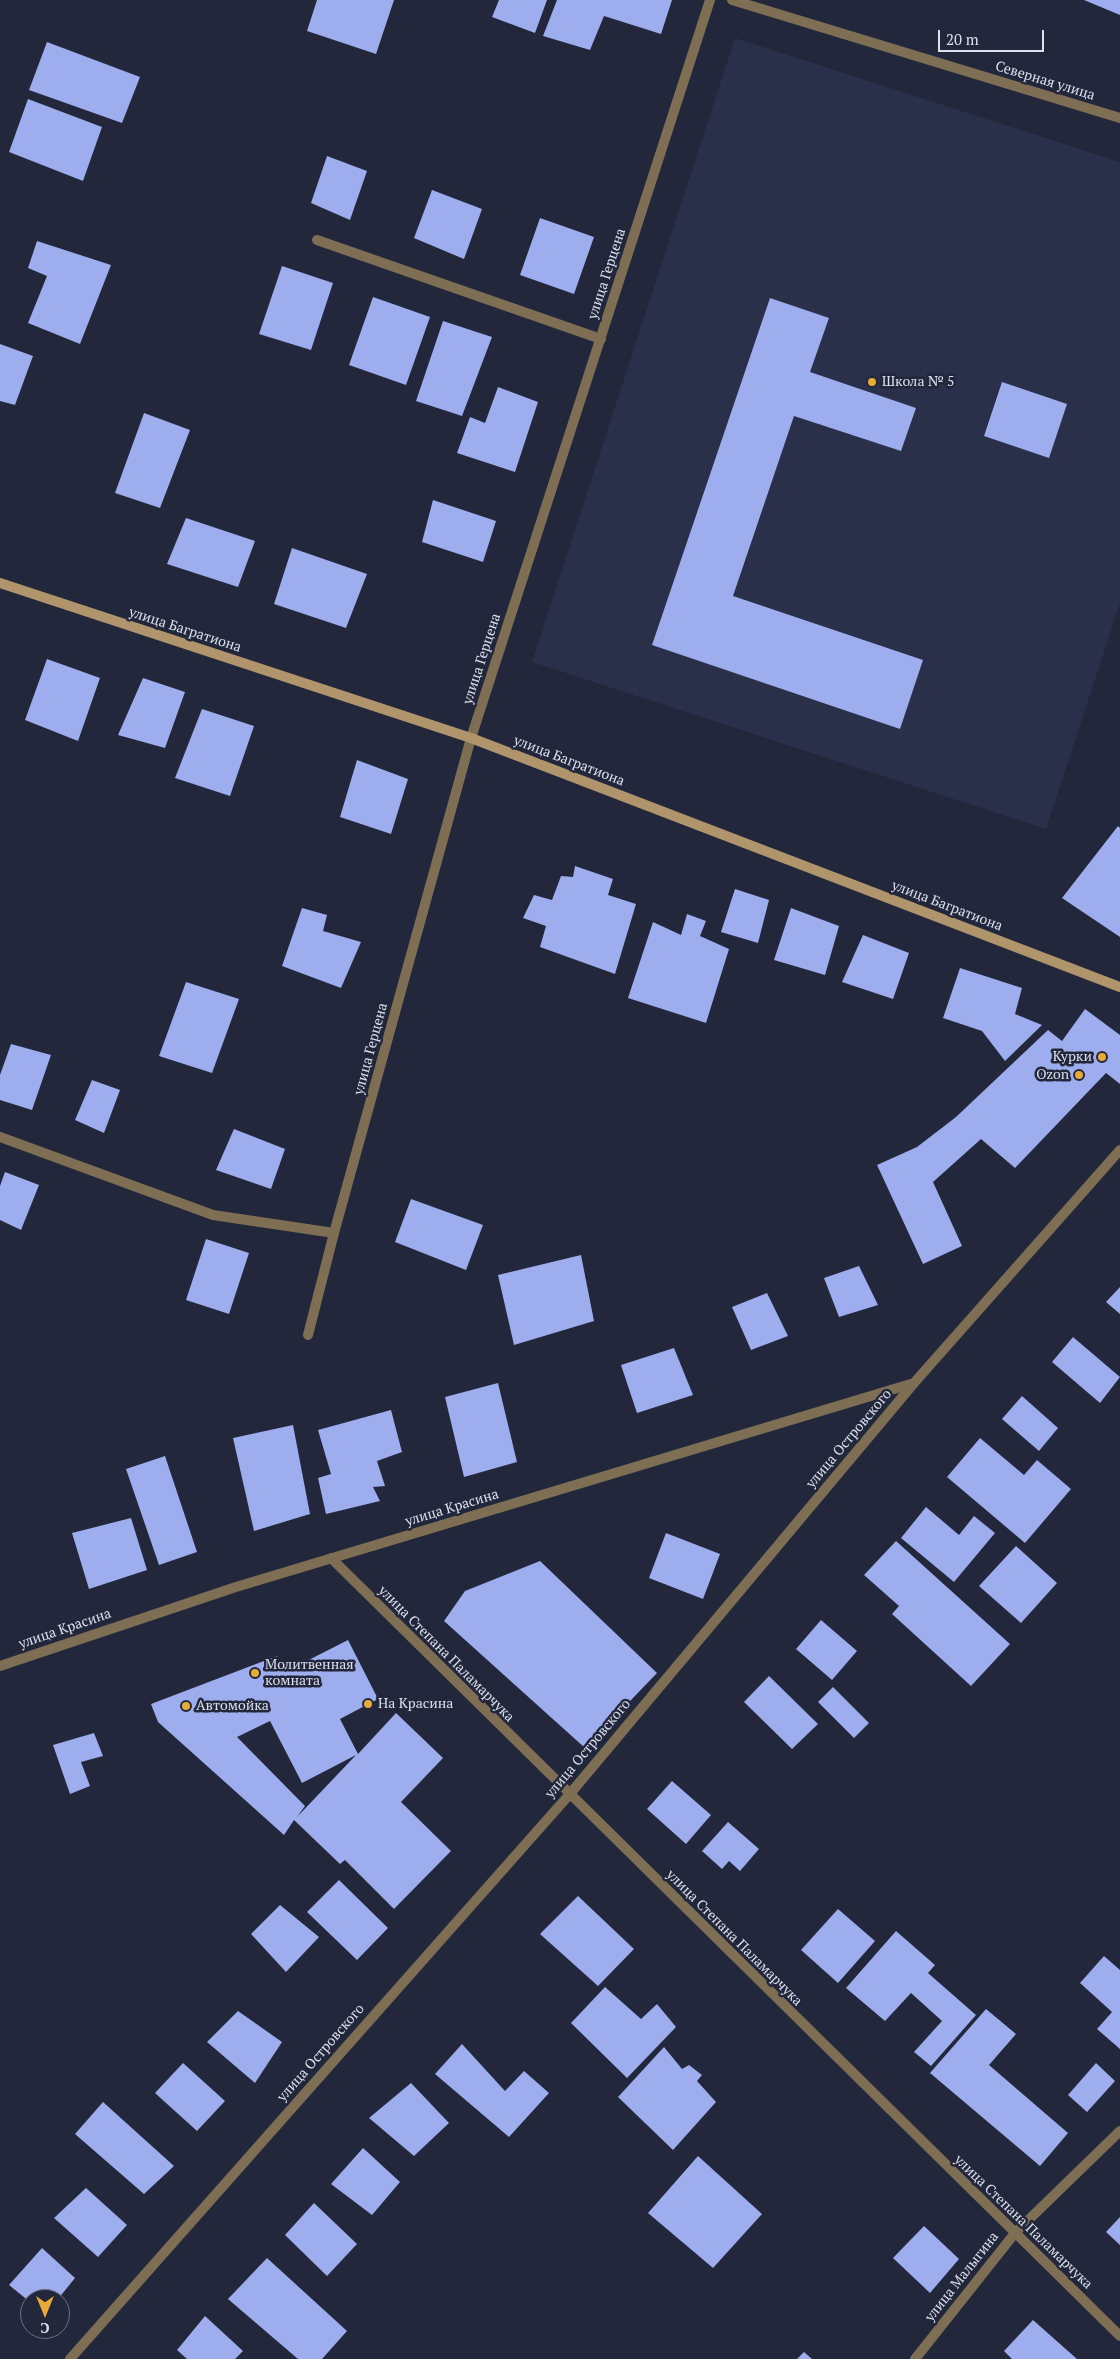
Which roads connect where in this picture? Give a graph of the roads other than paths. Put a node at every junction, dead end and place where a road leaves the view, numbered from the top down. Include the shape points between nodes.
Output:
1 (710, 0) edge
2 (732, 0) edge
3 (1120, 118) edge
4 (317, 240) dead end
5 (601, 338) junction
6 (0, 583) edge
7 (471, 738) junction
8 (1120, 987) edge
9 (0, 1137) edge
10 (1120, 1150) edge
11 (334, 1233) junction
12 (308, 1335) dead end
13 (914, 1383) junction
14 (331, 1558) junction
15 (0, 1666) edge
16 (569, 1795) junction
17 (1120, 2131) edge
18 (1015, 2233) junction
19 (1120, 2336) edge
20 (70, 2359) edge
21 (915, 2359) edge

1 - 5 street, улица Герцена
2 - 3 street, Северная улица
4 - 5 street
5 - 7 street, улица Герцена
6 - 7 main road, улица Багратиона
7 - 8 main road, улица Багратиона
7 - 11 street, улица Герцена
9 - 11 street via 212,1216
10 - 13 street, улица Островского
11 - 12 street, улица Герцена
13 - 14 street, улица Красина
13 - 16 street, улица Островского
14 - 15 street, улица Красина
14 - 16 street, улица Степана Паламарчука
16 - 18 street, улица Степана Паламарчука
16 - 20 street, улица Островского
17 - 18 street, улица Малыгина
18 - 19 street, улица Степана Паламарчука
18 - 21 street, улица Малыгина

